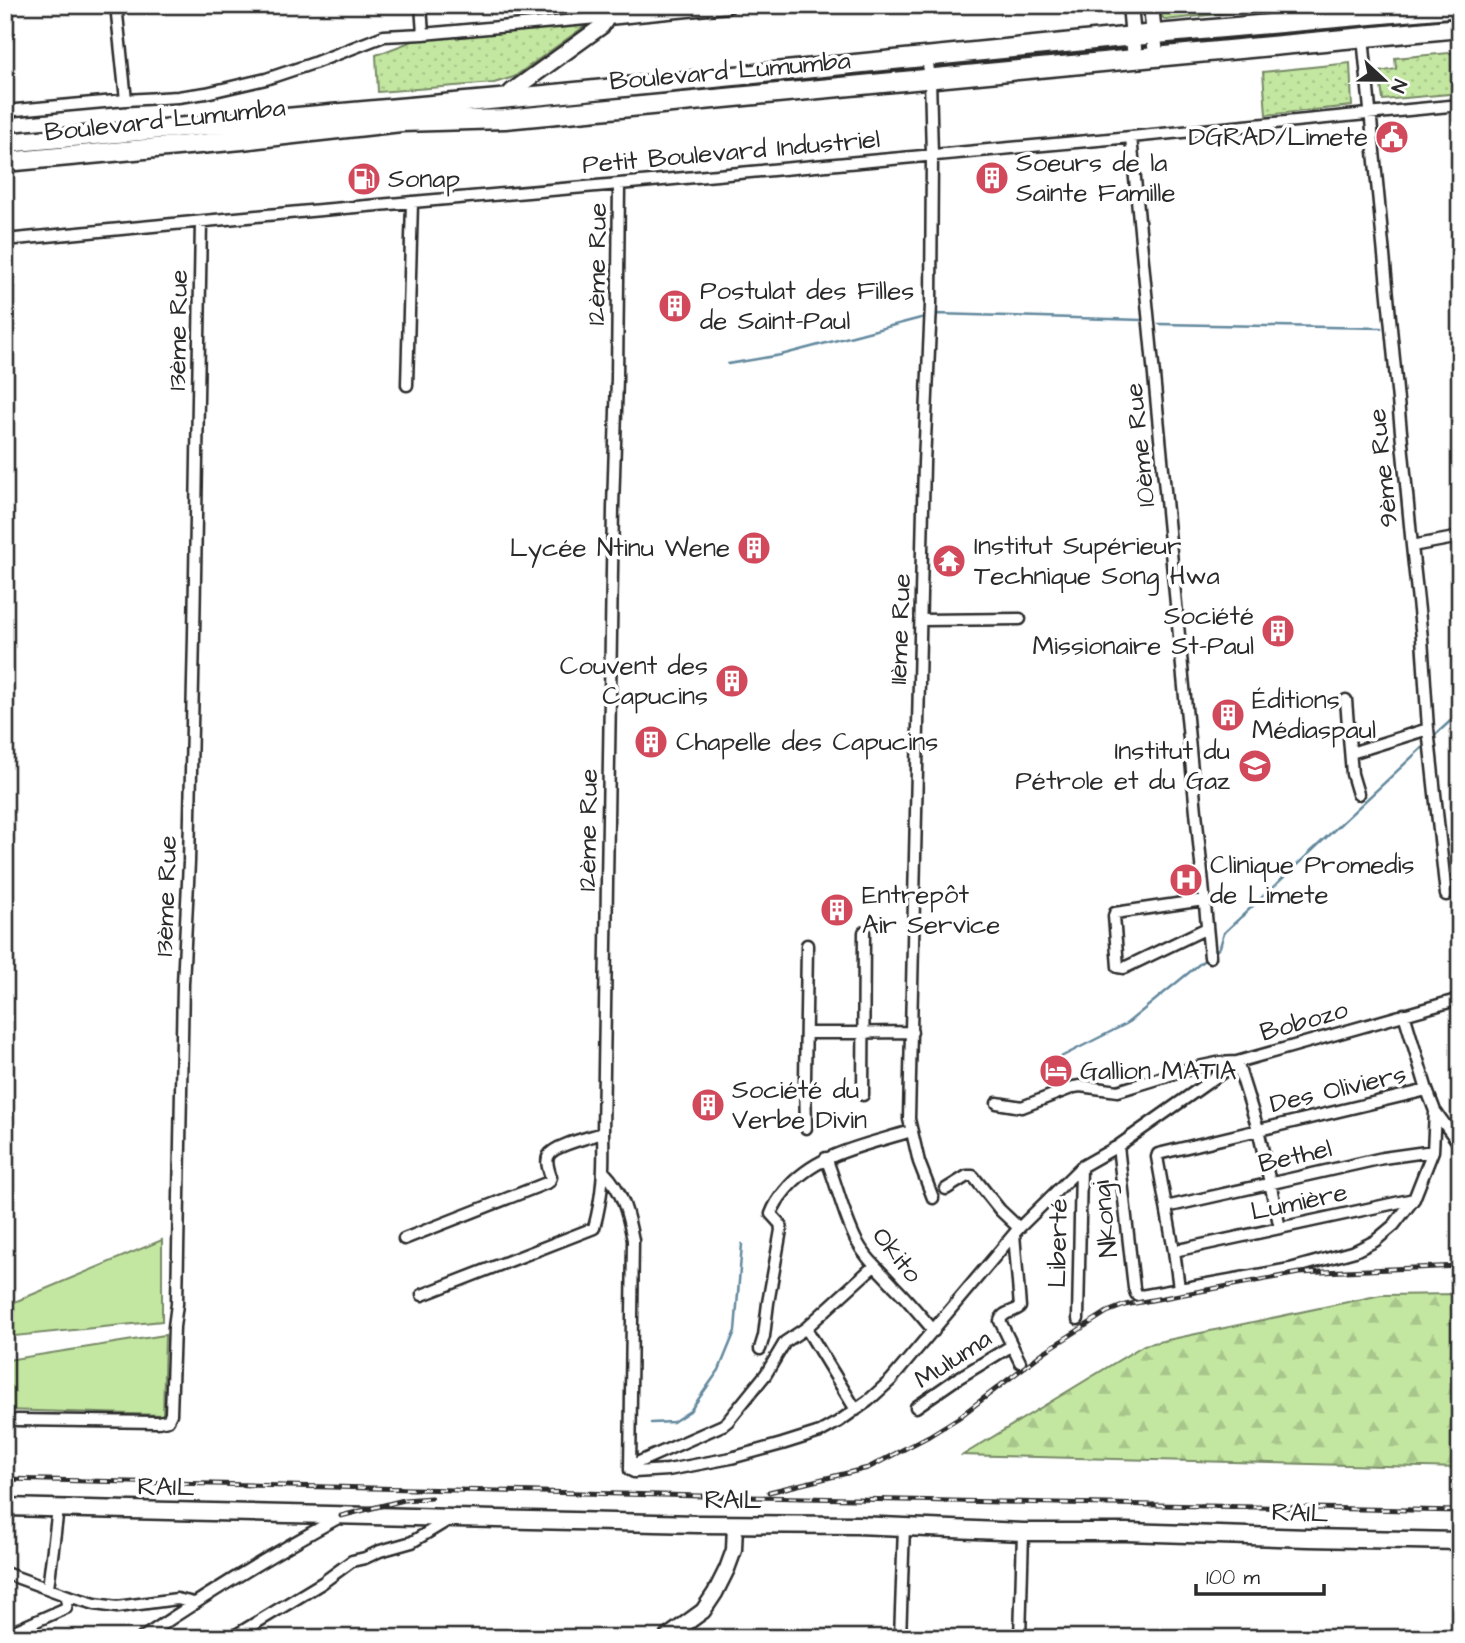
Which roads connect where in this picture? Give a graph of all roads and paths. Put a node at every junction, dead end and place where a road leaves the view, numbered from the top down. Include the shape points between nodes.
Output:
1 (116, 5) edge
2 (421, 5) edge
3 (728, 5) edge
4 (1130, 5) edge
5 (1152, 5) edge
6 (1460, 7) edge
7 (607, 11) edge
8 (1460, 28) edge
9 (423, 34) junction
10 (1154, 34) junction
11 (1134, 36) junction
12 (1363, 37) junction
13 (1156, 56) junction
14 (927, 57) junction
15 (1135, 59) junction
16 (930, 78) junction
17 (505, 98) junction
18 (126, 100) junction
19 (1460, 105) edge
20 (5, 111) edge
21 (1371, 112) junction
22 (1131, 137) junction
23 (5, 142) edge
24 (932, 155) junction
25 (5, 162) edge
26 (619, 184) junction
27 (412, 202) junction
28 (201, 222) junction
29 (5, 240) edge
30 (407, 385) dead end
31 (1460, 537) edge
32 (1412, 546) junction
33 (1020, 619) dead end
34 (921, 620) junction
35 (1346, 700) dead end
36 (1428, 729) junction
37 (1350, 753) junction
38 (1358, 794) dead end
39 (1446, 895) dead end
40 (1204, 900) junction
41 (1207, 929) junction
42 (864, 932) dead end
43 (807, 945) dead end
44 (1210, 957) dead end
45 (1460, 999) edge
46 (1404, 1014) junction
47 (912, 1032) junction
48 (807, 1033) junction
49 (864, 1033) junction
50 (1237, 1062) junction
51 (1427, 1090) junction
52 (863, 1094) dead end
53 (998, 1103) dead end
54 (1435, 1111) junction
55 (806, 1128) dead end
56 (1258, 1129) junction
57 (1454, 1129) edge
58 (911, 1131) junction
59 (603, 1133) junction
60 (1460, 1144) edge
61 (1118, 1146) junction
62 (1433, 1151) junction
63 (826, 1158) junction
64 (1081, 1167) junction
65 (604, 1172) junction
66 (1269, 1184) junction
67 (946, 1189) dead end
68 (933, 1198) dead end
69 (1414, 1199) junction
70 (1166, 1207) junction
71 (1280, 1228) junction
72 (1017, 1231) junction
73 (404, 1239) dead end
74 (1174, 1251) junction
75 (874, 1266) junction
76 (1179, 1289) junction
77 (422, 1296) dead end
78 (1078, 1320) dead end
79 (806, 1328) junction
80 (934, 1331) junction
81 (1011, 1346) junction
82 (760, 1349) dead end
83 (1020, 1362) dead end
84 (916, 1407) dead end
85 (856, 1410) junction
86 (17, 1420) dead end
87 (630, 1468) junction
88 (5, 1507) edge
89 (58, 1509) junction
90 (341, 1516) junction
91 (450, 1519) junction
92 (735, 1524) junction
93 (904, 1527) junction
94 (1023, 1531) junction
95 (1460, 1541) edge
96 (5, 1573) edge
97 (48, 1588) junction
98 (68, 1596) junction
99 (194, 1603) junction
100 (5, 1635) edge
101 (142, 1638) edge
102 (231, 1638) edge
103 (666, 1638) edge
104 (900, 1638) edge
105 (1020, 1638) edge

1 - 18 street
2 - 9 street
3 - 7 street
4 - 11 street
5 - 10 street
6 - 10 highway, Boulevard Lumumba
7 - 9 street
7 - 17 street via 606,22
8 - 12 highway, Boulevard Lumumba
9 - 18 street via 384,36 266,79 206,93
10 - 11 highway, Boulevard Lumumba
10 - 13 street
11 - 14 highway, Boulevard Lumumba
11 - 15 street
12 - 13 highway, Boulevard Lumumba
12 - 21 street, 9ème Rue
13 - 15 highway, Boulevard Lumumba
14 - 16 street, 11ème Rue
14 - 17 highway, Boulevard Lumumba
15 - 16 highway, Boulevard Lumumba
16 - 24 street, 11ème Rue
16 - 25 highway, Boulevard Lumumba via 505,119 401,122
17 - 23 highway, Boulevard Lumumba
18 - 20 street
19 - 21 street, Petit Boulevard Industriel
21 - 22 street, Petit Boulevard Industriel
21 - 32 street, 9ème Rue
22 - 24 street, Petit Boulevard Industriel
22 - 40 street, 10ème Rue
24 - 26 street, Petit Boulevard Industriel
24 - 34 street, 11ème Rue
26 - 27 street, Petit Boulevard Industriel
26 - 59 street, 12ème Rue
27 - 28 street, Petit Boulevard Industriel
27 - 30 street
28 - 29 street, Petit Boulevard Industriel
28 - 86 street, 13ème Rue via 189,862 171,1414 168,1420 158,1422
31 - 32 street
32 - 36 street, 9ème Rue
33 - 34 street
34 - 47 street, 11ème Rue
35 - 37 street
36 - 37 street
36 - 39 street, 9ème Rue
37 - 38 street
40 - 41 street, 10ème Rue
40 - 41 street via 1115,913 1118,967
41 - 44 street, 10ème Rue
42 - 49 street
43 - 48 street
45 - 46 street, Bobozo
46 - 50 street, Bobozo
46 - 51 street, Des Oliviers
47 - 49 street
47 - 58 street, 11ème Rue
48 - 49 street
48 - 55 street
49 - 52 street
50 - 53 street, Bobozo via 1194,1068 1118,1091 1080,1086 1022,1107
50 - 56 street
50 - 61 street
51 - 54 street, Des Oliviers
51 - 56 street, Des Oliviers
54 - 57 street, Des Oliviers
54 - 62 street
56 - 66 street
56 - 70 street, Des Oliviers via 1158,1154
57 - 60 street, Des Oliviers
58 - 63 street
58 - 68 street, 11ème Rue
59 - 65 street, 12ème Rue
59 - 73 street via 549,1154 549,1182
61 - 64 street
61 - 76 street, Nkongi via 1133,1288 1141,1296
62 - 66 street, Bethel
62 - 69 street
63 - 75 street, Okito via 856,1240
63 - 82 street via 795,1178 771,1210 781,1230
64 - 72 street
64 - 78 street, Liberté
65 - 77 street, 12ème Rue via 594,1228
65 - 87 street via 626,1207 633,1240
66 - 70 street, Bethel
66 - 71 street
67 - 72 street via 973,1176
69 - 71 street, Lumière
69 - 76 street via 1394,1225 1355,1251 1290,1269
70 - 74 street
71 - 74 street, Lumière
72 - 80 street
72 - 81 street via 1020,1307 1000,1321
74 - 76 street
75 - 79 street
75 - 80 street, Okito
79 - 85 street
79 - 87 street via 785,1342 766,1374 723,1425
80 - 85 street via 891,1380
81 - 83 street
81 - 84 street, Muluma
85 - 87 street via 820,1432 731,1458 668,1470 634,1472
88 - 89 main road, RAIL
89 - 90 main road, RAIL
89 - 97 street
90 - 91 main road, RAIL
90 - 99 street
91 - 92 main road, RAIL
91 - 102 street via 412,1542 352,1561
92 - 93 main road, RAIL
92 - 103 street via 734,1550 715,1593 703,1611
93 - 94 main road, RAIL
93 - 104 street
94 - 95 main road, RAIL
94 - 105 street
96 - 97 street
97 - 98 street
98 - 99 street via 117,1607 177,1599
98 - 100 street via 66,1608
99 - 101 street

